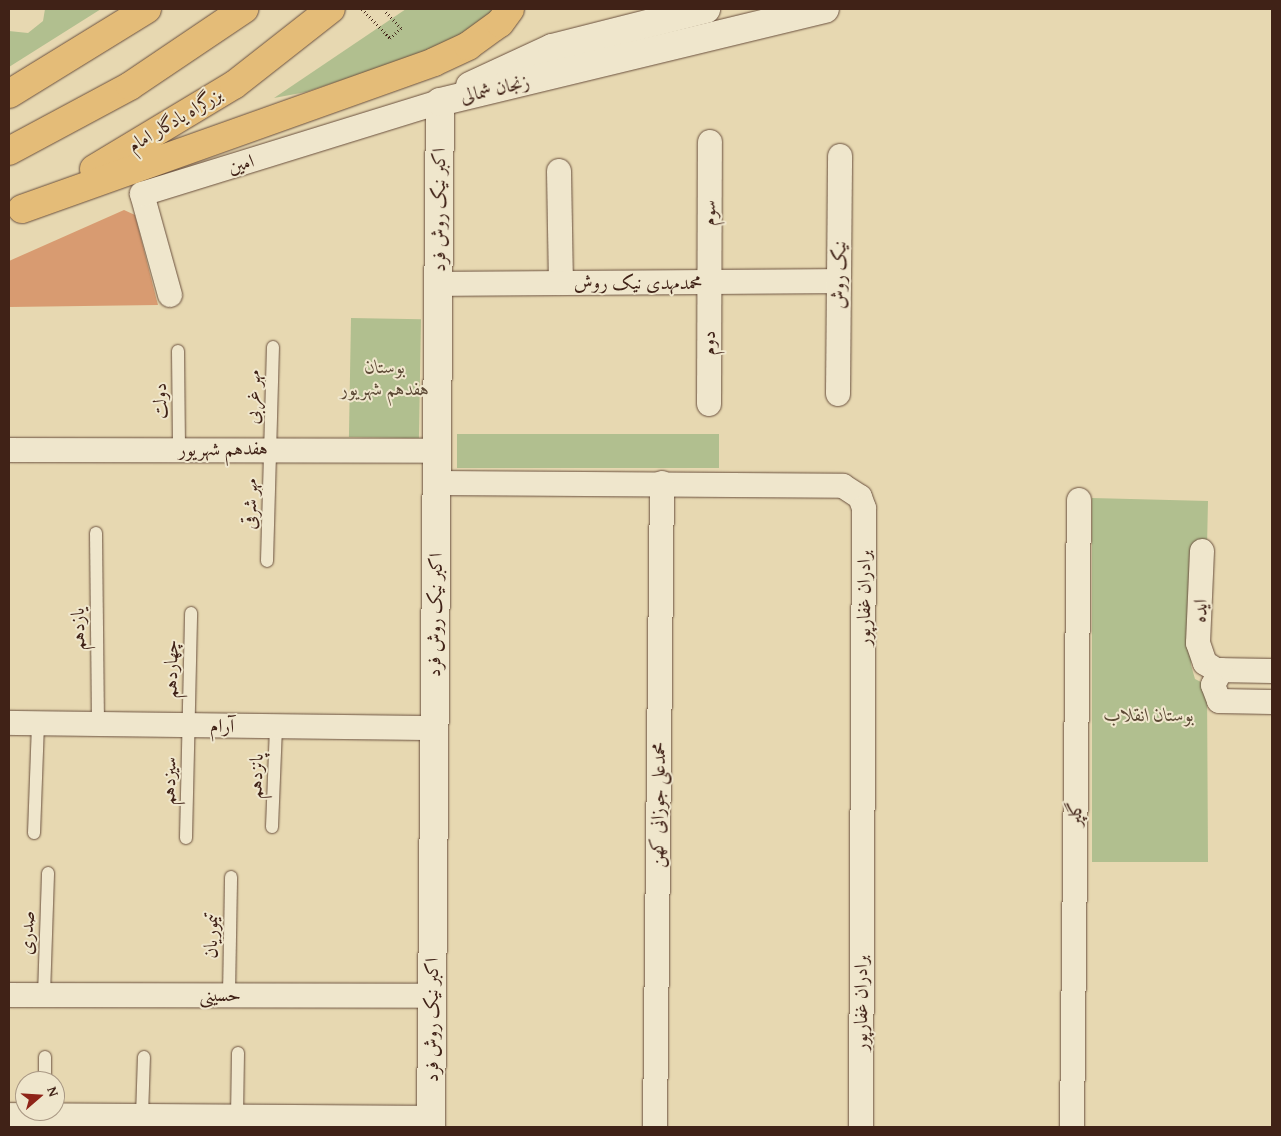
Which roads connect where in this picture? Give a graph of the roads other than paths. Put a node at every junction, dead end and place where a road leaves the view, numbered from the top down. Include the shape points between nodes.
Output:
1 (147, 9) edge
2 (244, 9) edge
3 (331, 9) edge
4 (510, 9) edge
5 (706, 9) edge
6 (825, 9) edge
7 (9, 94) edge
8 (440, 102) junction
9 (710, 142) dead end
10 (9, 150) edge
11 (840, 156) dead end
12 (559, 171) dead end
13 (16, 212) edge
14 (838, 282) junction
15 (561, 283) junction
16 (708, 283) junction
17 (438, 284) junction
18 (170, 295) dead end
19 (273, 347) dead end
20 (178, 351) dead end
21 (838, 394) dead end
22 (709, 404) dead end
23 (270, 448) junction
24 (9, 450) edge
25 (179, 450) junction
26 (437, 451) junction
27 (437, 483) junction
28 (662, 483) junction
29 (1079, 500) dead end
30 (96, 533) dead end
31 (1202, 551) dead end
32 (267, 561) dead end
33 (191, 613) dead end
34 (1215, 670) junction
35 (1272, 671) edge
36 (1272, 702) edge
37 (9, 723) edge
38 (38, 724) junction
39 (98, 724) junction
40 (189, 725) junction
41 (276, 726) junction
42 (434, 728) junction
43 (272, 827) dead end
44 (34, 833) dead end
45 (186, 838) dead end
46 (48, 874) dead end
47 (231, 877) dead end
48 (9, 995) edge
49 (44, 995) junction
50 (229, 995) junction
51 (432, 996) junction
52 (238, 1053) dead end
53 (45, 1057) dead end
54 (144, 1057) dead end
55 (45, 1071) edge
56 (142, 1116) junction
57 (65, 1118) edge
58 (226, 1120) edge
59 (431, 1122) edge
60 (655, 1127) edge
61 (861, 1127) edge
62 (1072, 1127) edge

1 - 7 highway
2 - 10 highway via 130,86
3 - 13 highway, بزرگراه یادگار امام via 234,85
4 - 13 highway via 500,23 468,46 434,62
5 - 8 street, زنجان شمالی via 528,56
6 - 8 street, زنجان شمالی
8 - 17 street, اکبر نیک روش فرد
8 - 18 street, امین via 142,194
9 - 16 street, سوم
11 - 14 street, نیک روش
12 - 15 street
14 - 16 street, محمدمهدی نیک روش
14 - 21 street, نیک روش
15 - 16 street, محمدمهدی نیک روش
15 - 17 street, محمدمهدی نیک روش
16 - 22 street, دوم
17 - 26 street, اکبر نیک روش فرد
19 - 23 lane, مهر غربی
20 - 25 lane, دولت
23 - 25 street, هفدهم شهریور
23 - 26 street, هفدهم شهریور
23 - 32 lane, مهر شرقی
24 - 25 street, هفدهم شهریور
26 - 27 street, اکبر نیک روش فرد
27 - 28 street, برادران غفارپور
27 - 42 street, اکبر نیک روش فرد
28 - 60 street, محمدعلی جوزانی کهن
28 - 61 street, برادران غفارپور via 843,486 860,497 864,508
29 - 62 street, گلپر
30 - 39 lane, یازدهم
31 - 34 street, ایده via 1198,643
33 - 40 lane, چهاردهم
34 - 35 street
34 - 36 street via 1213,685 1219,701
37 - 38 street, آرام
38 - 39 street, آرام
38 - 44 lane
39 - 40 street, آرام
40 - 41 street, آرام
40 - 45 lane, سیزدهم
41 - 42 street, آرام
41 - 43 lane, پانزدهم
42 - 51 street, اکبر نیک روش فرد
46 - 49 lane, صدری
47 - 50 lane, تیموریان
48 - 49 street, حسینی
49 - 50 street, حسینی
50 - 51 street, حسینی
51 - 59 street, اکبر نیک روش فرد
52 - 58 lane
53 - 55 lane
54 - 56 lane
56 - 57 street
56 - 58 street
58 - 59 street

